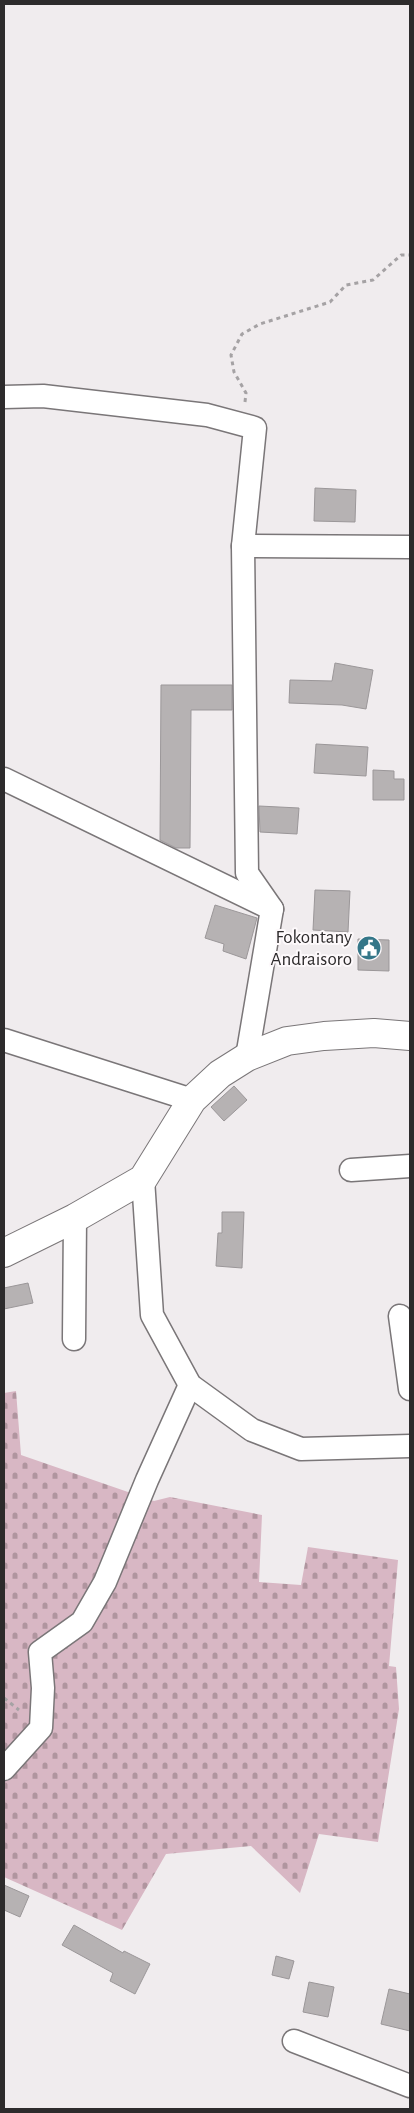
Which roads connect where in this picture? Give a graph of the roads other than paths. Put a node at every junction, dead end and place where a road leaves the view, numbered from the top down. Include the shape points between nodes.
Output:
1 (4, 397) edge
2 (243, 546) junction
3 (410, 547) edge
4 (4, 779) edge
5 (272, 909) junction
6 (410, 1036) edge
7 (4, 1040) edge
8 (247, 1057) junction
9 (192, 1100) junction
10 (410, 1166) edge
11 (351, 1170) dead end
12 (143, 1179) junction
13 (75, 1218) junction
14 (4, 1253) edge
15 (400, 1316) dead end
16 (74, 1339) dead end
17 (190, 1385) junction
18 (410, 1389) edge
19 (410, 1446) edge
20 (4, 1769) edge
21 (294, 2042) dead end
22 (410, 2086) edge

1 - 2 street via 44,396 207,415 255,428
2 - 3 street
2 - 5 street via 248,873
4 - 5 street
5 - 8 street
6 - 8 street via 374,1033 324,1036 287,1041
7 - 9 street
8 - 9 street via 220,1074
9 - 12 street
10 - 11 street
12 - 13 street
12 - 17 street via 152,1315
13 - 14 street
13 - 16 street
15 - 18 street
17 - 19 street via 252,1430 302,1449
17 - 20 street via 146,1480 105,1582 82,1622 40,1652 43,1688 40,1728
21 - 22 street

